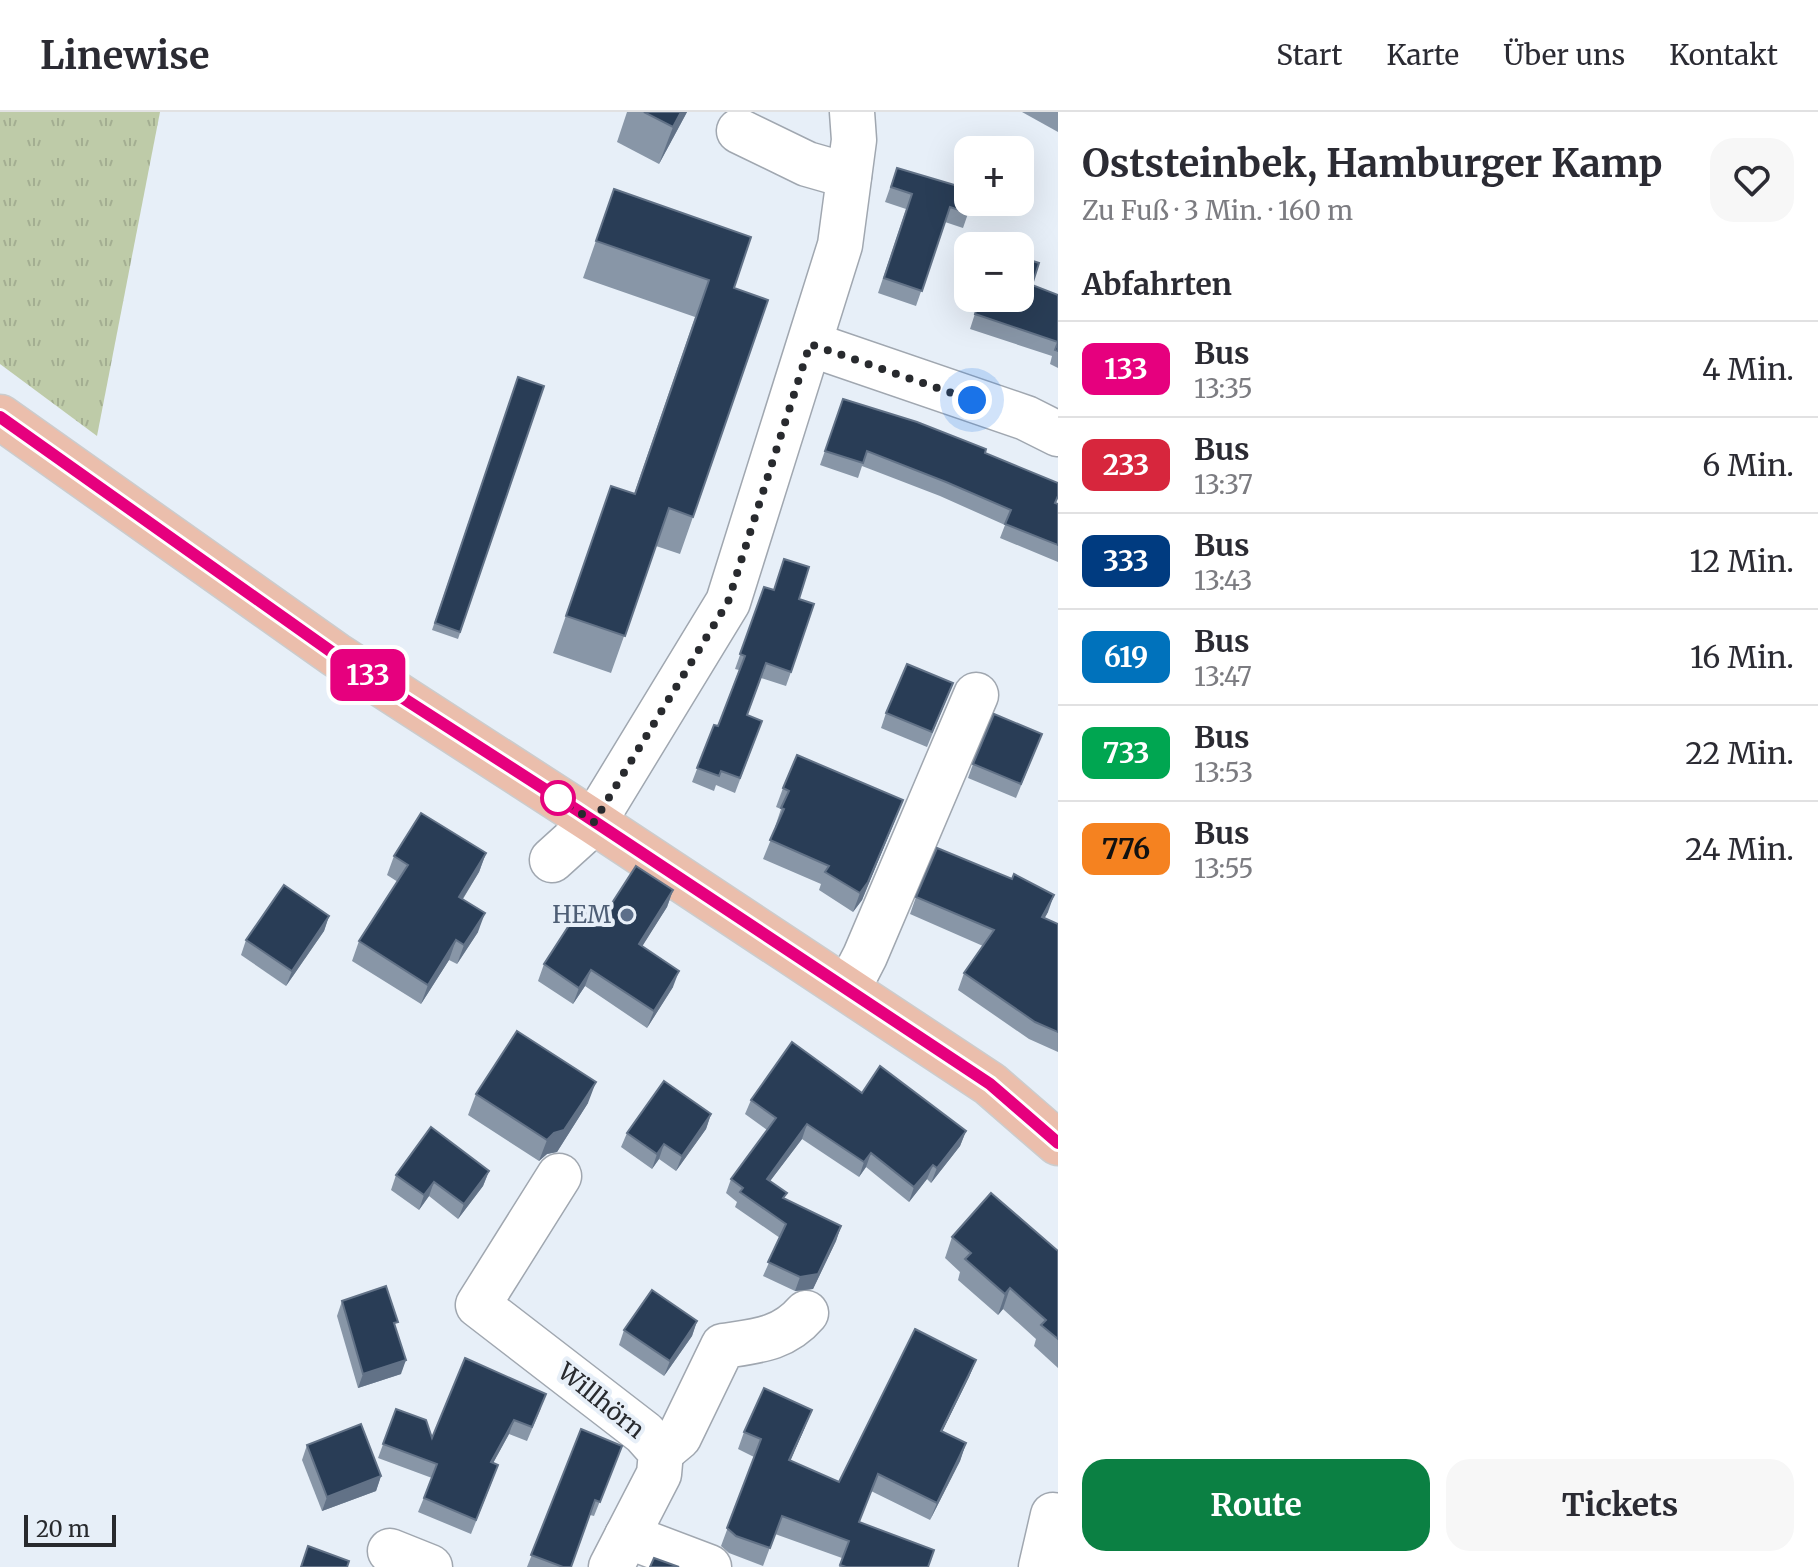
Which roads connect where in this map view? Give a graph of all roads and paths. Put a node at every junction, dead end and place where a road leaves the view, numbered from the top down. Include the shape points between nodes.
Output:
1 (852, 112) edge
2 (739, 131) dead end
3 (849, 176) junction
4 (810, 344) junction
5 (0, 417) edge
6 (1058, 434) edge
7 (976, 695) dead end
8 (594, 822) junction
9 (552, 860) dead end
10 (848, 989) junction
11 (1058, 1143) edge
12 (559, 1176) dead end
13 (806, 1313) dead end
14 (661, 1452) junction
15 (1053, 1515) dead end
16 (390, 1551) dead end
17 (619, 1552) edge
18 (430, 1567) edge
19 (709, 1567) edge
20 (1041, 1567) edge

1 - 3 street
2 - 3 street via 807,164
3 - 4 street via 840,245
4 - 6 street via 1026,418
4 - 8 street via 728,602
5 - 8 main road via 336,655
7 - 10 street
8 - 9 street
8 - 10 main road
10 - 11 main road via 990,1084
12 - 14 street, Willhörn via 478,1305 644,1433
13 - 14 street via 772,1339 723,1346 679,1437
14 - 17 street, Willhörn via 659,1474
15 - 20 street
16 - 18 street
17 - 19 street

